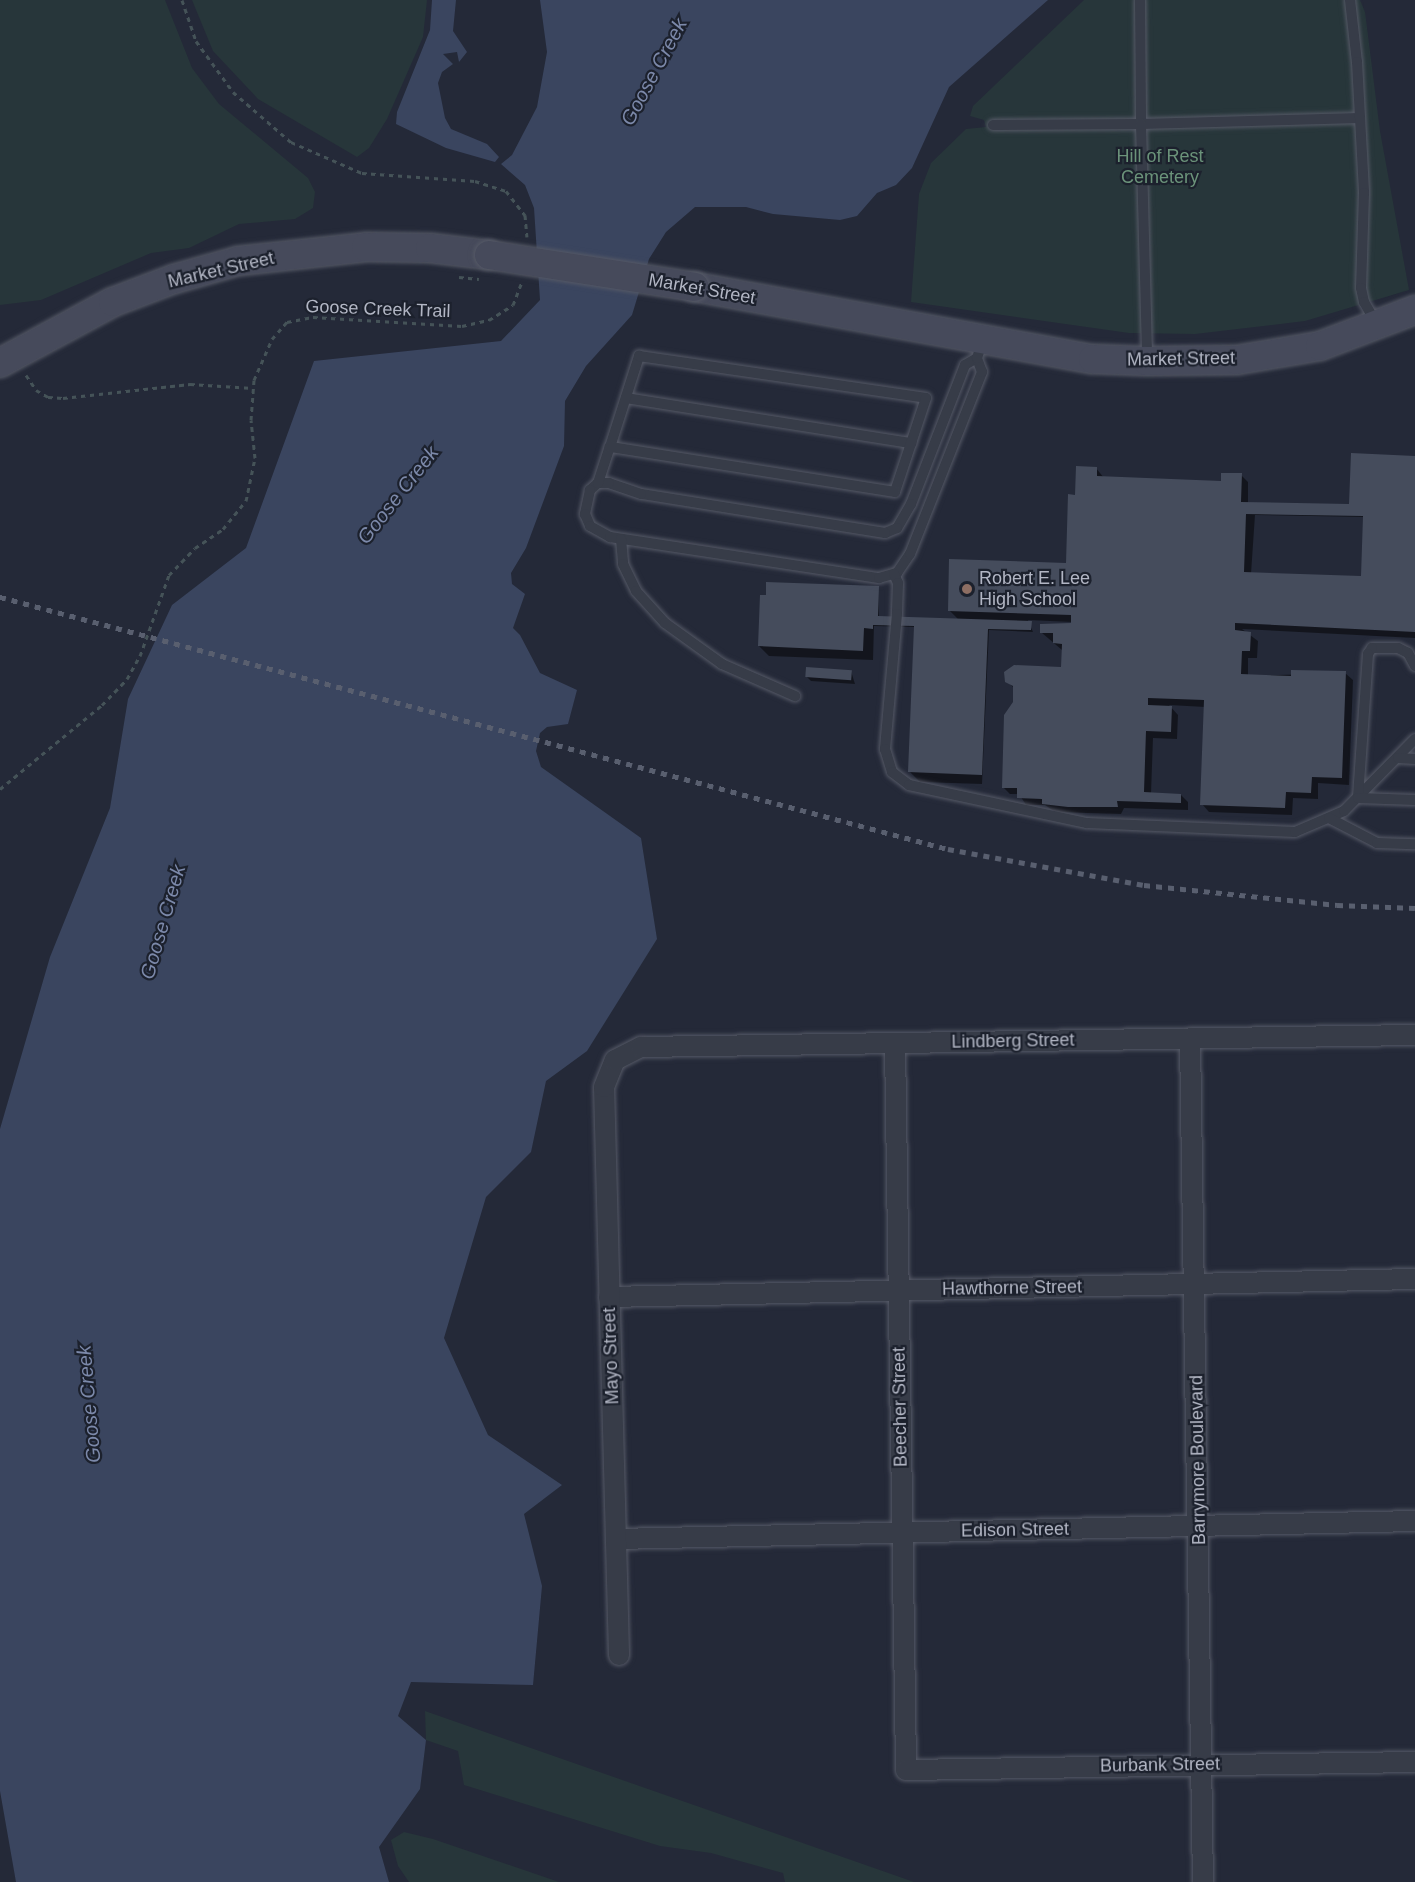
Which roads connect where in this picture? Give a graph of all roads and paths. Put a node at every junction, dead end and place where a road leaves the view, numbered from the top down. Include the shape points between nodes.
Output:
1 (182, 0) edge
2 (1140, 0) edge
3 (1350, 0) edge
4 (1360, 118) junction
5 (1141, 124) junction
6 (993, 125) dead end
7 (526, 248) dead end
8 (488, 267) junction
9 (447, 275) dead end
10 (522, 280) dead end
11 (1415, 310) edge
12 (1377, 326) junction
13 (980, 349) junction
14 (1147, 361) junction
15 (35, 368) dead end
16 (14, 372) edge
17 (253, 388) junction
18 (626, 398) junction
19 (911, 443) junction
20 (610, 447) junction
21 (598, 483) junction
22 (895, 492) junction
23 (911, 504) junction
24 (621, 539) junction
25 (894, 574) junction
26 (1415, 666) edge
27 (795, 696) dead end
28 (1415, 739) edge
29 (1398, 758) junction
30 (1415, 759) edge
31 (0, 789) edge
32 (1358, 798) junction
33 (1415, 800) edge
34 (1329, 818) junction
35 (1415, 844) edge
36 (1415, 1035) edge
37 (1190, 1039) junction
38 (895, 1043) junction
39 (615, 1060) joint
40 (1415, 1279) edge
41 (1194, 1284) junction
42 (898, 1290) junction
43 (609, 1297) junction
44 (1415, 1521) edge
45 (1199, 1526) junction
46 (902, 1532) junction
47 (616, 1539) junction
48 (619, 1655) dead end
49 (1415, 1762) edge
50 (1201, 1764) junction
51 (906, 1770) joint
52 (1203, 1882) edge

1 - 7 path via 196,41 233,92 291,142 362,173 475,181 506,191 525,215
2 - 5 lane
3 - 4 lane
4 - 5 lane
4 - 12 lane via 1361,288
5 - 6 lane
5 - 14 lane
8 - 9 path
8 - 13 main road, Market Street, bridge via 695,286
8 - 16 main road, Market Street via 430,248 366,247 238,261 113,302
10 - 17 path, Goose Creek Trail via 513,305 489,320 462,326 313,317 287,321 272,339
11 - 12 main road, Market Street
12 - 14 main road, Market Street via 1320,346 1238,360
13 - 14 main road, Market Street
13 - 23 lane via 965,365
13 - 25 lane via 982,372 910,554
15 - 16 path
16 - 17 path via 48,397 190,384
17 - 31 path, Goose Creek Trail via 255,458 246,501 223,529 195,548 169,575 140,656 126,679 94,712
18 - 19 lane
18 - 19 lane via 639,356 926,398
18 - 20 lane
19 - 22 lane
20 - 21 lane
20 - 22 lane
21 - 23 lane via 641,494 885,533 897,528
21 - 24 lane via 590,490 585,514 599,533
22 - 23 lane
24 - 25 lane via 879,578
24 - 27 lane via 623,564 636,591 665,623 722,664
25 - 34 lane via 898,583 897,614 885,742 888,760 899,781 1087,823 1295,832
26 - 32 lane via 1408,653 1398,648 1372,648 1368,654
28 - 29 lane
29 - 30 lane
29 - 32 lane via 1378,773
32 - 33 lane
32 - 34 lane
34 - 35 lane via 1377,843
36 - 37 street, Lindberg Street
37 - 38 street, Lindberg Street
37 - 41 street, Barrymore Boulevard
38 - 39 street, Lindberg Street via 641,1047
38 - 42 street, Beecher Street
39 - 43 street, Mayo Street via 603,1087
40 - 41 street, Hawthorne Street
41 - 42 street, Hawthorne Street
41 - 45 street, Barrymore Boulevard
42 - 43 street, Hawthorne Street
42 - 46 street, Beecher Street
43 - 47 street, Mayo Street
44 - 45 street, Edison Street
45 - 46 street, Edison Street
45 - 50 street, Barrymore Boulevard
46 - 47 street, Edison Street
46 - 51 street, Beecher Street
47 - 48 street, Mayo Street
49 - 50 street, Burbank Street
50 - 51 street, Burbank Street
50 - 52 street, Barrymore Boulevard

